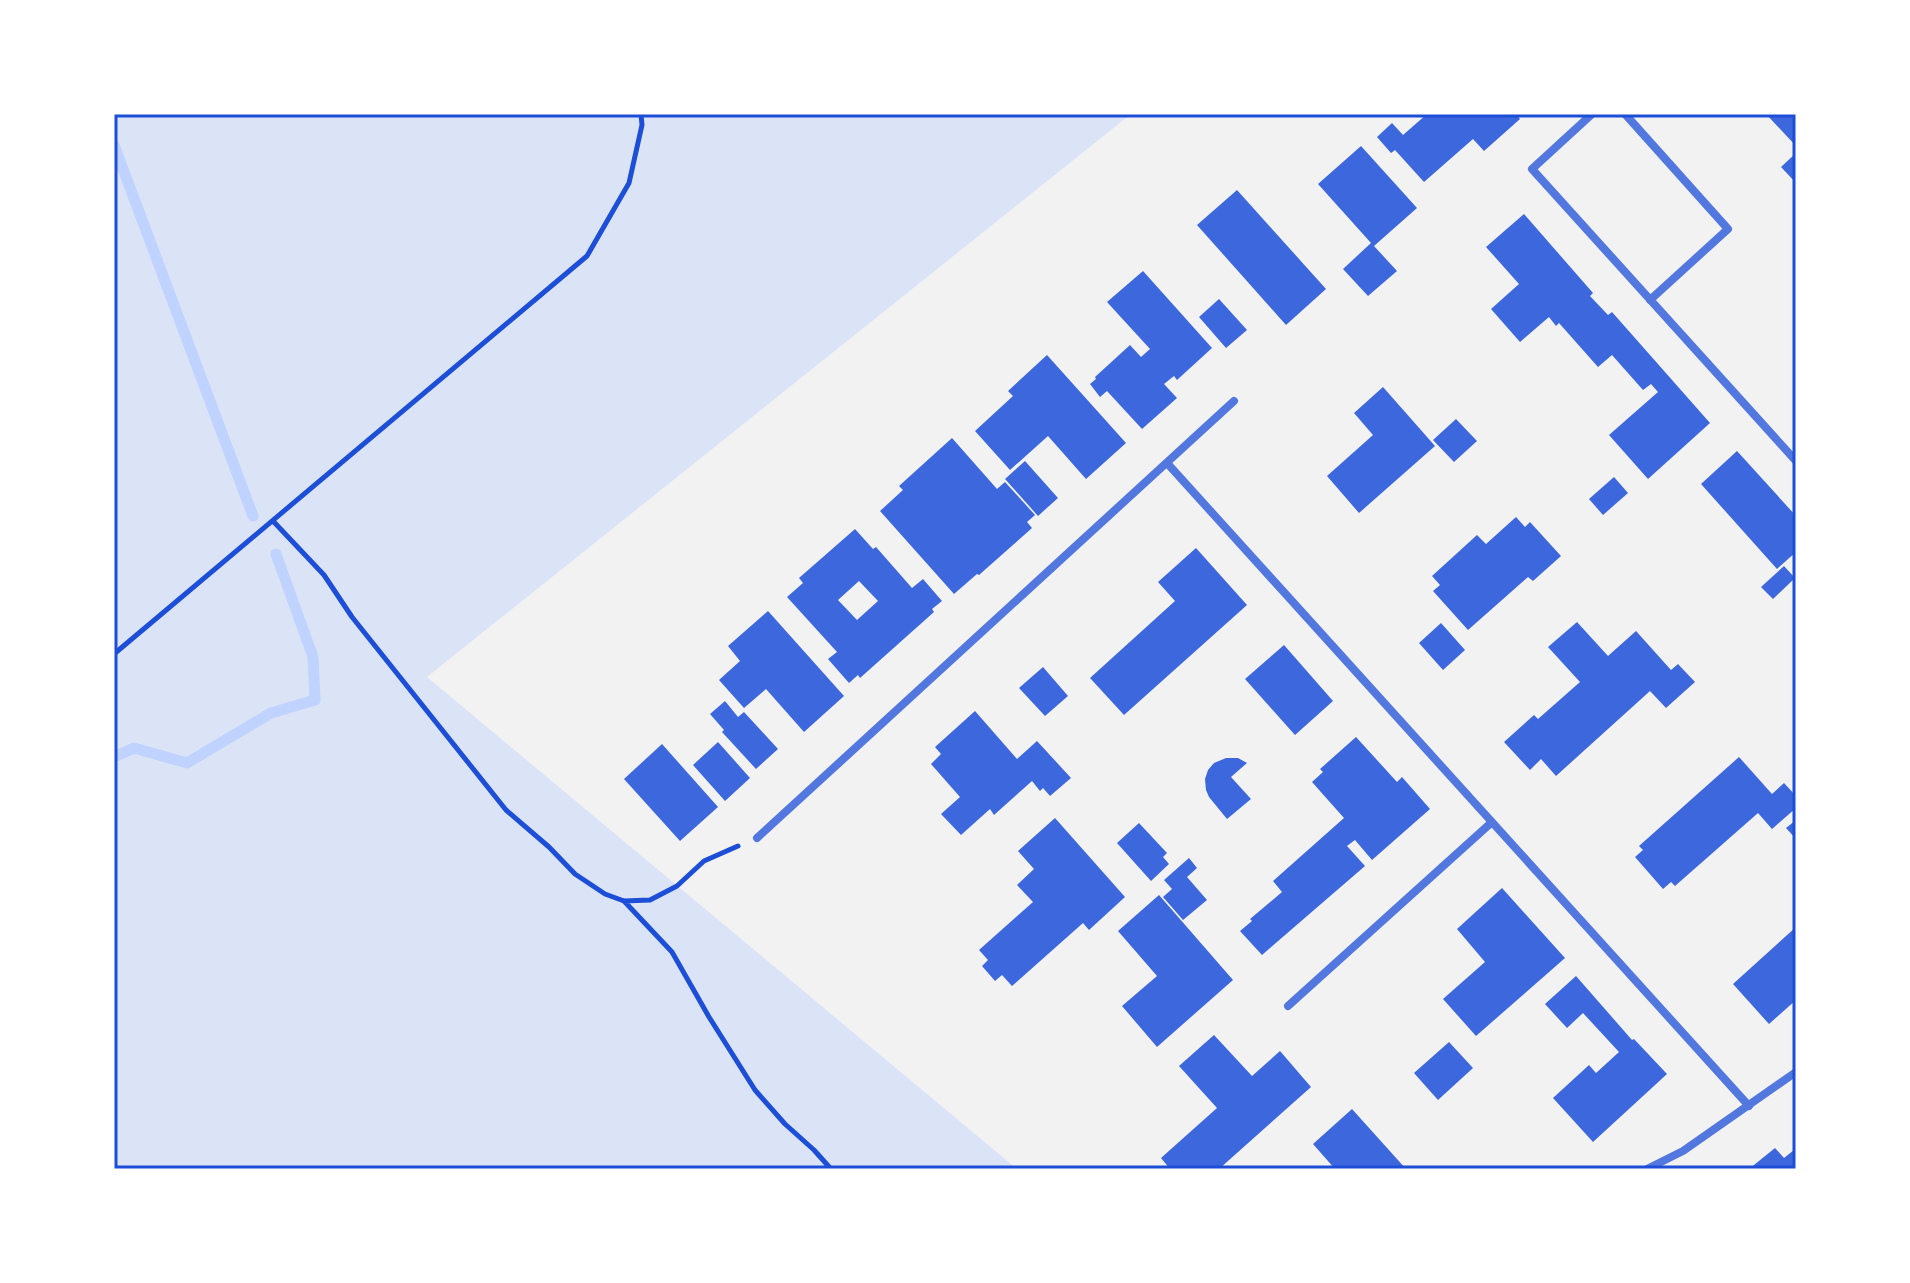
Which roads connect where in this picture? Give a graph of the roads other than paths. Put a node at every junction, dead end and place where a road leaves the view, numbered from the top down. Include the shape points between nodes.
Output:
1 (1592, 114) edge
2 (1625, 114) edge
3 (1650, 300) junction
4 (1234, 401) dead end
5 (1796, 461) edge
6 (1167, 463) junction
7 (1492, 822) junction
8 (757, 838) road end
9 (1288, 1006) dead end
10 (1796, 1072) edge
11 (1749, 1106) junction
12 (1647, 1169) edge

1 - 3 street via 1532,169
2 - 3 street via 1728,229
3 - 5 street
4 - 6 street
6 - 7 street
6 - 8 street
7 - 9 street
7 - 11 street
10 - 11 street
11 - 12 street

